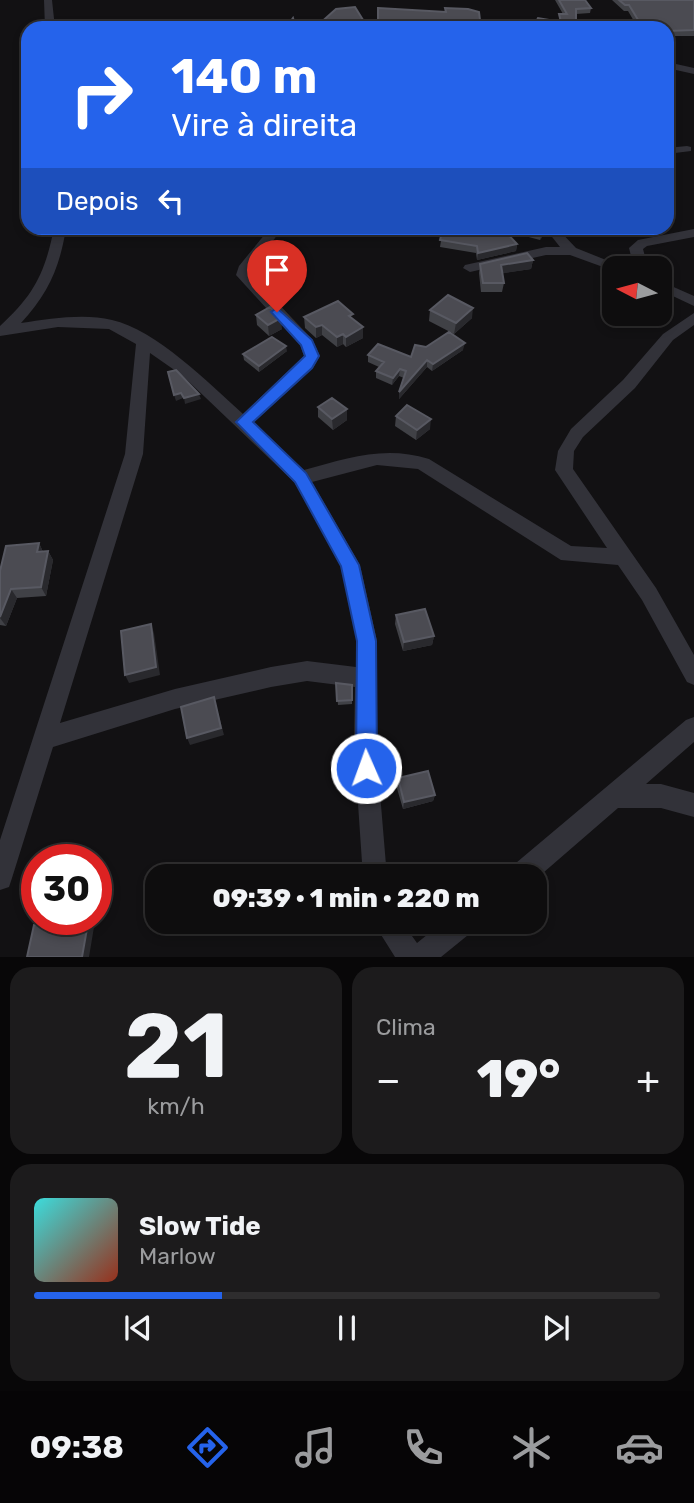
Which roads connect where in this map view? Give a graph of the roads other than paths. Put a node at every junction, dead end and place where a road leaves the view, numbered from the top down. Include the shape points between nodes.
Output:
1 (48, 0) edge
2 (50, 21) edge
3 (674, 67) edge
4 (694, 71) edge
5 (687, 149) dead end
6 (674, 150) edge
7 (694, 233) edge
8 (59, 235) edge
9 (271, 235) edge
10 (557, 235) edge
11 (571, 251) junction
12 (638, 256) edge
13 (602, 262) edge
14 (470, 268) dead end
15 (672, 291) edge
16 (694, 302) edge
17 (694, 318) edge
18 (2, 332) edge
19 (144, 341) junction
20 (244, 422) junction
21 (301, 478) junction
22 (624, 557) junction
23 (694, 674) edge
24 (368, 678) junction
25 (694, 728) edge
26 (43, 739) junction
27 (615, 796) junction
28 (694, 805) edge
29 (374, 864) edge
30 (534, 864) edge
31 (1, 873) edge
32 (395, 934) edge
33 (449, 934) edge
34 (411, 957) edge
35 (420, 957) edge

1 - 2 street
3 - 4 street
5 - 6 street
7 - 12 street via 643,243 636,248
8 - 18 street via 40,296
9 - 20 street via 243,275 307,344 312,356
10 - 11 street
11 - 13 street
11 - 14 street via 547,251
15 - 16 street
17 - 22 street via 668,337 629,384 577,433 566,451 564,470
18 - 19 street via 58,322 110,324
19 - 20 street via 188,372
19 - 26 street via 134,454
20 - 21 street
21 - 22 street via 385,456 406,458 424,464 568,554
21 - 24 street via 350,565 367,641
22 - 23 street
24 - 26 street via 307,671 271,677 175,699
24 - 29 street via 365,745
25 - 27 street
26 - 31 street
27 - 28 street via 661,796
27 - 30 street
32 - 34 street
33 - 35 street

